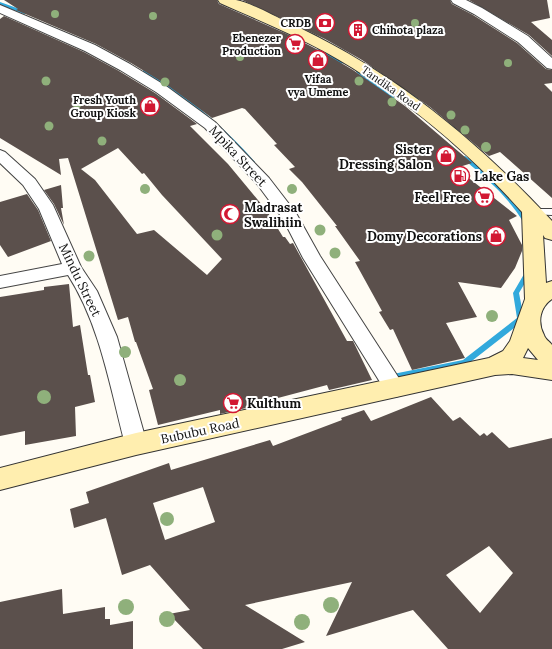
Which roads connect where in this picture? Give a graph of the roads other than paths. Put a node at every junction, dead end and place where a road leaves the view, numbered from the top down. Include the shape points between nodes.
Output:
1 (225, 0) edge
2 (457, 0) edge
3 (0, 9) edge
4 (549, 64) edge
5 (0, 155) edge
6 (532, 212) junction
7 (552, 212) edge
8 (552, 233) edge
9 (74, 268) junction
10 (0, 282) edge
11 (539, 301) edge
12 (552, 361) edge
13 (495, 366) junction
14 (552, 371) edge
15 (394, 389) junction
16 (136, 444) junction
17 (0, 479) edge

1 - 6 street, Tandika Road via 309,38 348,59 414,103 485,164
2 - 4 street via 523,39
3 - 15 street, Mpika Street via 90,48 125,67 161,89 210,125 237,152 290,217 312,258
5 - 9 street, Mindu Street via 29,182 47,209
6 - 7 lane
6 - 8 street, Tandika Road
6 - 11 street
9 - 10 street
9 - 16 street, Mindu Street via 88,291 107,338
11 - 12 street via 533,338
11 - 13 street via 511,357
13 - 14 street via 512,365
13 - 15 street, Bububu Road
15 - 16 street, Bububu Road
16 - 17 street, Bububu Road

